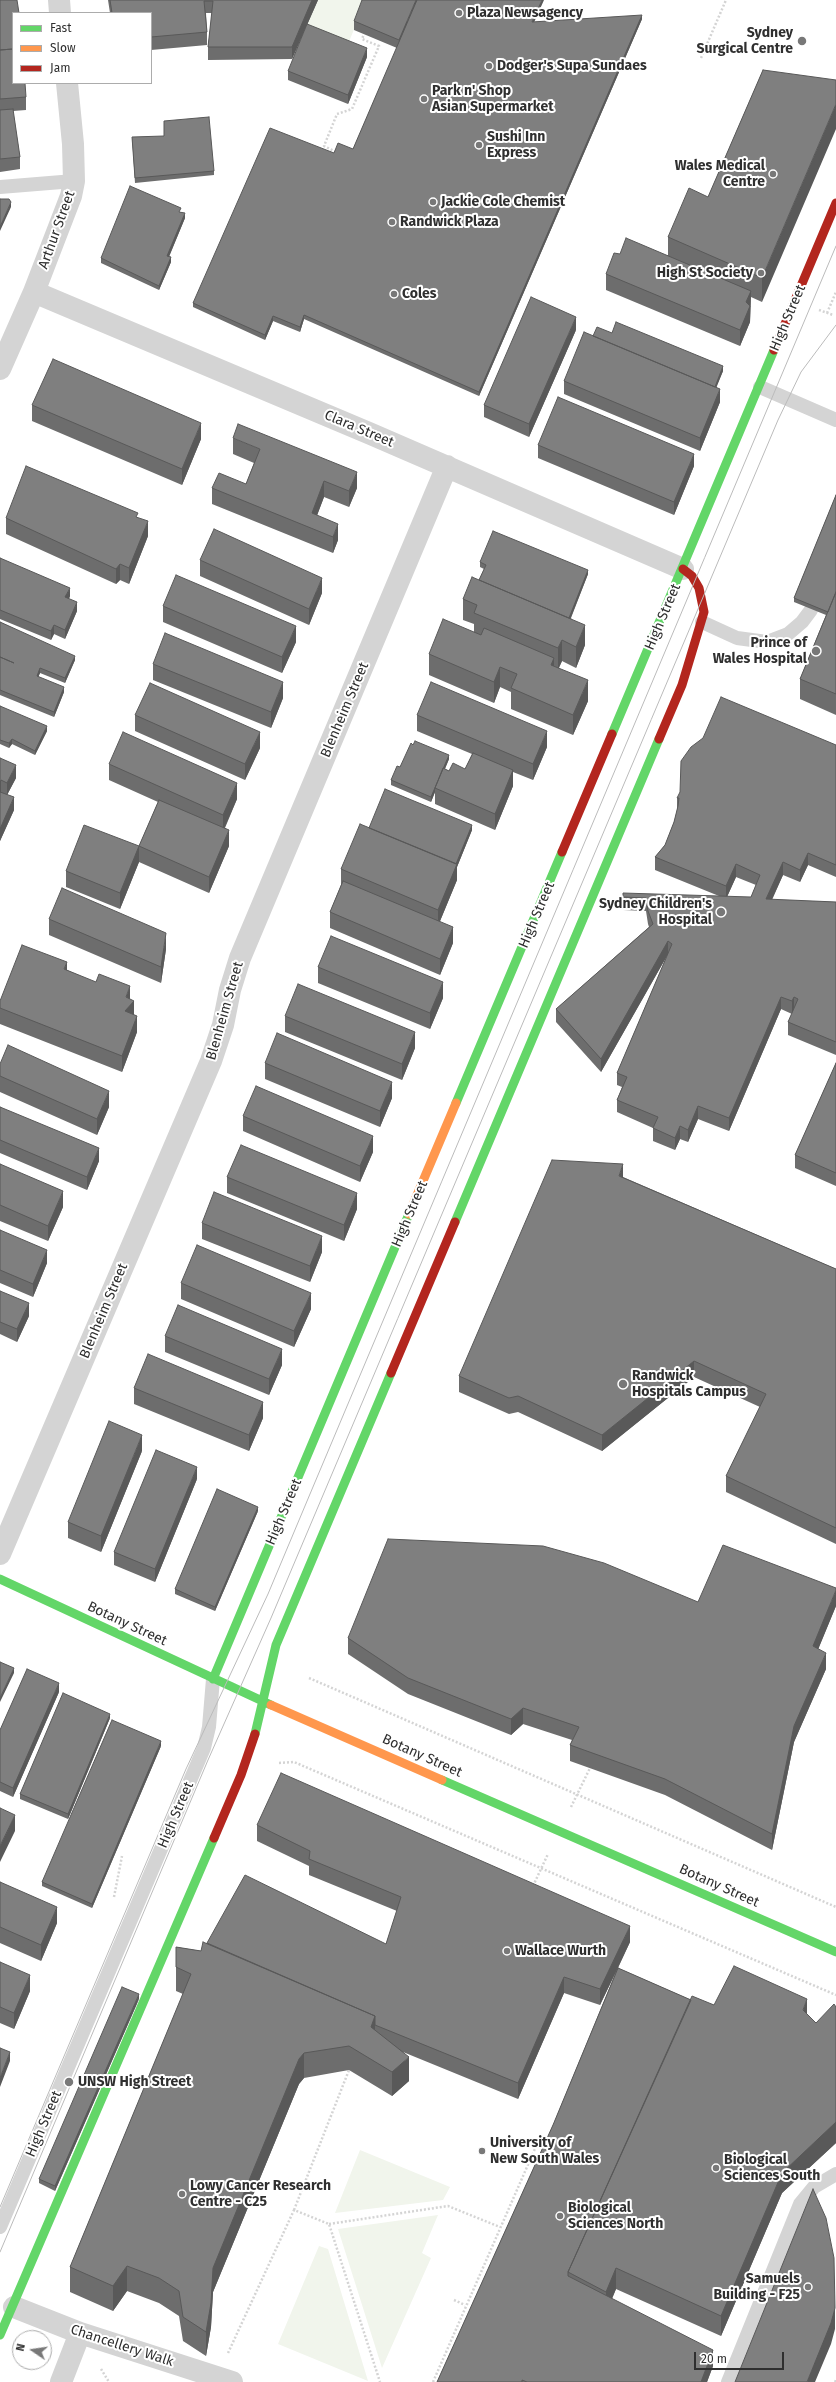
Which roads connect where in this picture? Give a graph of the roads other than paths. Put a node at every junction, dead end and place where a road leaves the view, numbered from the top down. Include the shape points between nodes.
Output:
1 (59, 0) edge
2 (60, 12) edge
3 (67, 84) edge
4 (74, 181) junction
5 (0, 188) edge
6 (836, 203) edge
7 (34, 292) junction
8 (0, 369) edge
9 (760, 387) junction
10 (836, 420) edge
11 (447, 466) junction
12 (683, 569) junction
13 (811, 610) edge
14 (702, 622) junction
15 (0, 1554) edge
16 (0, 1579) edge
17 (213, 1679) junction
18 (262, 1702) junction
19 (836, 1952) edge
20 (836, 2174) edge
21 (0, 2227) edge
22 (14, 2307) junction
23 (80, 2333) junction
24 (0, 2335) edge
25 (224, 2379) edge
26 (61, 2382) edge
27 (728, 2382) edge

1 - 2 street
3 - 4 street, Arthur Street
4 - 5 lane
4 - 7 street, Arthur Street via 66,212
6 - 9 street, High Street
7 - 8 street, Arthur Street
7 - 11 street, Clara Street
9 - 10 lane
9 - 12 street, High Street
11 - 12 street, Clara Street
11 - 15 street, Blenheim Street via 240,958 211,1061
12 - 14 street via 692,576 702,592
12 - 17 street, High Street
13 - 14 lane via 793,631 784,637 767,642 743,640
14 - 18 street via 682,685 276,1646
16 - 17 street, Botany Street
17 - 18 street, Botany Street
17 - 21 lane, High Street via 209,1727 203,1752
18 - 19 street, Botany Street
18 - 22 street via 254,1739 241,1775
20 - 27 lane via 814,2187 800,2204
22 - 23 street, Chancellery Walk
22 - 24 street
23 - 25 street, Chancellery Walk
23 - 26 street

